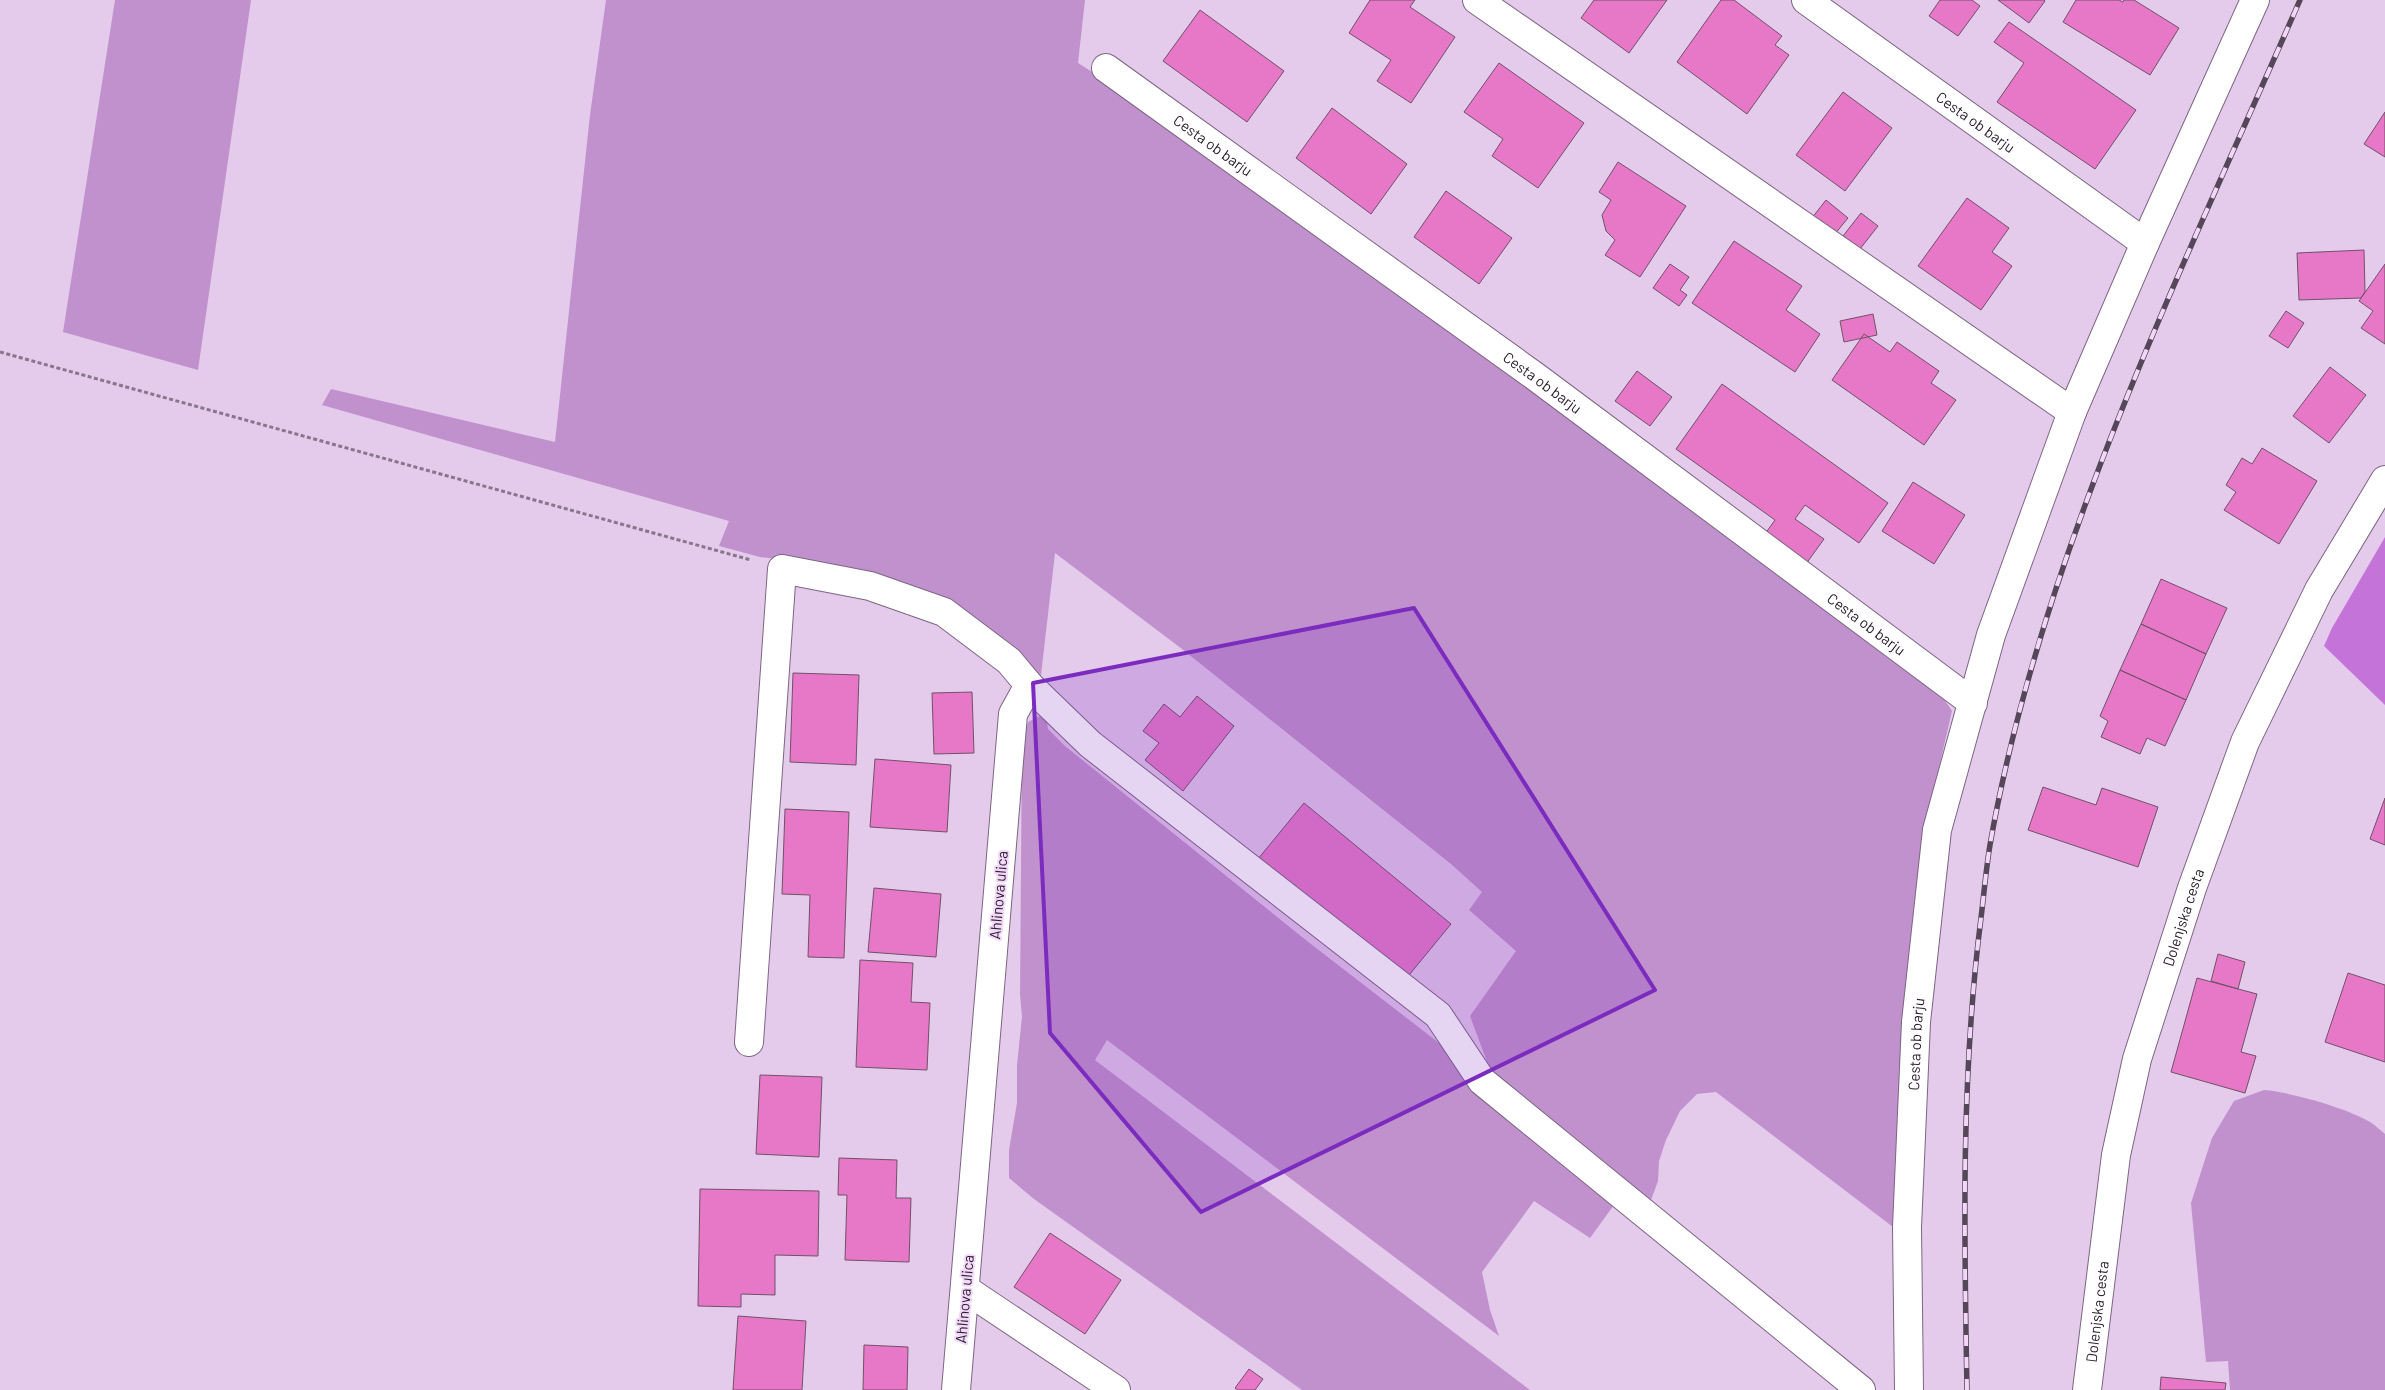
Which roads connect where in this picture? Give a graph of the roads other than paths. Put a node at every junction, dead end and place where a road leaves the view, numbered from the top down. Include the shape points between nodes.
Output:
1 (1477, 0) edge
2 (1806, 0) edge
3 (2255, 0) edge
4 (1106, 68) dead end
5 (2145, 243) junction
6 (2072, 412) junction
7 (2385, 480) edge
8 (1029, 685) junction
9 (1973, 703) junction
10 (750, 1042) dead end
11 (965, 1289) junction
12 (956, 1390) edge
13 (1116, 1390) edge
14 (1861, 1390) edge
15 (1909, 1390) edge
16 (2087, 1390) edge

1 - 6 street
2 - 5 street, Cesta ob barju
3 - 5 street, Cesta ob barju
4 - 9 street, Cesta ob barju via 1536,377
5 - 6 street, Cesta ob barju
6 - 9 street, Cesta ob barju via 1991,635
7 - 16 street, Dolenjska cesta via 2319,590 2245,742 2180,926 2137,1059 2116,1155
8 - 10 street via 1009,661 944,612 870,586 782,569
8 - 11 street, Ahlinova ulica via 1013,714
8 - 14 street via 1090,744 1438,1015 1482,1081
9 - 15 street, Cesta ob barju via 1937,830 1916,1022 1907,1227
11 - 12 street, Ahlinova ulica
11 - 13 street

